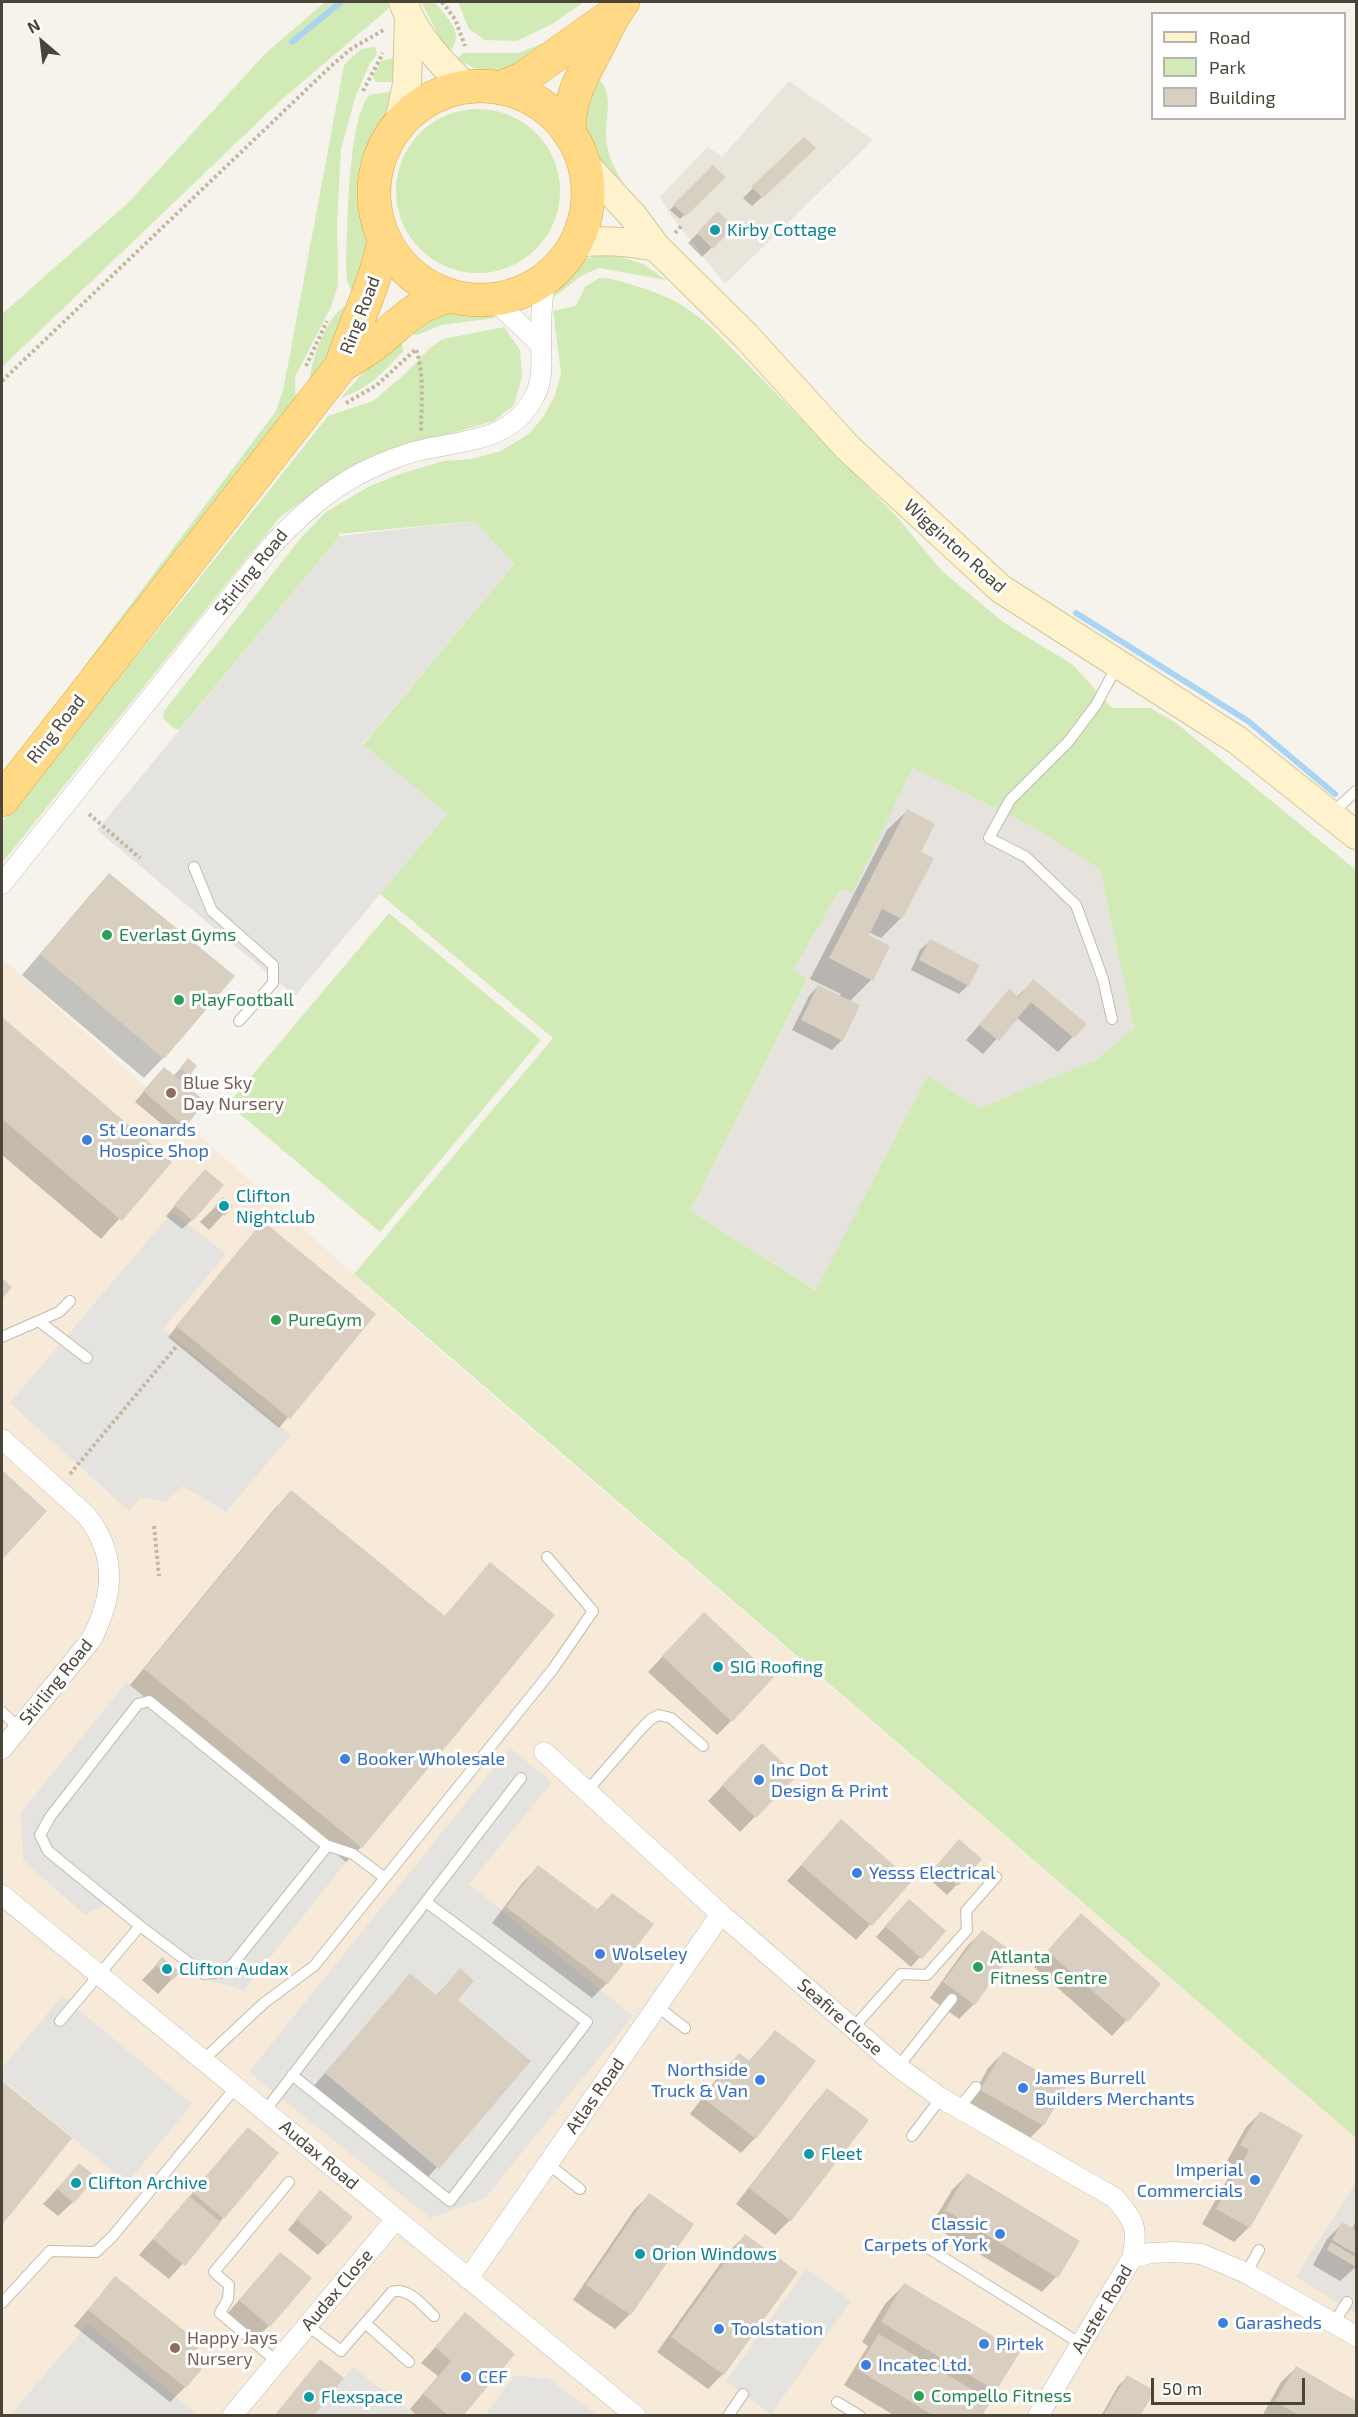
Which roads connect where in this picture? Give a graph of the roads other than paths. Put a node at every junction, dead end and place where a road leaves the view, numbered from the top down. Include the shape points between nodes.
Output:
1 (618, 8) edge
2 (406, 10) edge
3 (466, 87) junction
4 (500, 88) junction
5 (399, 123) junction
6 (570, 133) junction
7 (583, 162) junction
8 (384, 239) junction
9 (575, 243) junction
10 (656, 247) junction
11 (546, 278) junction
12 (452, 296) junction
13 (492, 299) junction
14 (540, 344) junction
15 (341, 366) junction
16 (1118, 664) junction
17 (1356, 791) edge
18 (2, 800) edge
19 (1331, 814) junction
20 (1356, 835) edge
21 (195, 867) dead end
22 (2, 884) edge
23 (1112, 1019) dead end
24 (239, 1021) dead end
25 (70, 1301) dead end
26 (40, 1322) junction
27 (2, 1337) edge
28 (87, 1358) dead end
29 (2, 1439) edge
30 (547, 1557) dead end
31 (2, 1712) edge
32 (19, 1728) junction
33 (704, 1746) dead end
34 (2, 1749) edge
35 (544, 1752) dead end
36 (521, 1778) dead end
37 (587, 1791) junction
38 (326, 1845) junction
39 (996, 1877) dead end
40 (385, 1878) junction
41 (2, 1895) edge
42 (426, 1902) junction
43 (721, 1914) junction
44 (140, 1926) junction
45 (98, 1974) junction
46 (952, 1999) dead end
47 (657, 2006) junction
48 (60, 2021) dead end
49 (685, 2028) dead end
50 (853, 2028) junction
51 (203, 2060) junction
52 (898, 2067) junction
53 (292, 2075) junction
54 (236, 2087) junction
55 (976, 2087) dead end
56 (941, 2098) junction
57 (959, 2108) junction
58 (264, 2110) junction
59 (912, 2136) dead end
60 (548, 2164) junction
61 (289, 2182) dead end
62 (580, 2189) dead end
63 (396, 2219) junction
64 (925, 2246) dead end
65 (1260, 2250) dead end
66 (1132, 2258) junction
67 (1246, 2273) junction
68 (468, 2279) junction
69 (1347, 2302) dead end
70 (2, 2303) edge
71 (434, 2316) dead end
72 (365, 2323) junction
73 (1334, 2323) junction
74 (308, 2325) junction
75 (1356, 2336) edge
76 (1081, 2344) junction
77 (276, 2361) junction
78 (409, 2362) dead end
79 (743, 2394) dead end
80 (837, 2402) dead end
81 (232, 2415) edge
82 (636, 2415) edge
83 (728, 2415) edge
84 (860, 2415) edge
85 (1038, 2415) edge

1 - 4 highway via 522,79
1 - 6 highway via 576,89 569,111
2 - 3 main road via 443,65
2 - 5 main road via 406,84
3 - 4 highway
3 - 5 highway via 441,93
4 - 6 highway via 527,96 551,112
5 - 8 highway via 383,149 374,179 375,208
6 - 7 highway
7 - 9 highway via 587,203
7 - 10 main road, Wigginton Road
8 - 12 highway via 412,275 430,288
8 - 15 highway, Ring Road via 365,308
9 - 10 main road via 617,240
9 - 11 highway
10 - 16 main road, Wigginton Road via 746,336 848,448 1001,589
11 - 13 highway via 521,292
11 - 14 street, Stirling Road
12 - 13 highway
12 - 15 highway, Ring Road via 418,307
13 - 14 street
14 - 22 street, Stirling Road via 542,363 537,393 523,415 497,433 387,461 346,481 294,521
15 - 18 highway, Ring Road
16 - 19 main road, Wigginton Road via 1237,740
16 - 23 lane via 1096,705 1068,742 1010,800 989,838 1026,857 1076,905 1103,979
17 - 19 lane
19 - 20 main road, Wigginton Road
21 - 24 lane via 212,911 273,965 273,983
25 - 26 lane
26 - 27 lane
26 - 28 lane
29 - 32 street, Stirling Road via 86,1515 104,1543 108,1563 106,1603 91,1640
30 - 40 lane via 593,1611 553,1669
31 - 32 lane
32 - 34 street, Stirling Road
33 - 37 lane via 671,1718 659,1715 651,1719
35 - 37 street, Seafire Close
36 - 42 lane
37 - 43 street, Seafire Close
38 - 40 lane via 353,1854
38 - 44 lane via 222,1972 204,1974
38 - 44 lane via 149,1701 142,1701 40,1835 48,1851
39 - 50 lane via 966,1911 967,1930 927,1974 901,1974
40 - 51 lane via 314,1966 264,2003
41 - 45 street, Audax Road
42 - 53 lane
42 - 53 lane via 587,2022 450,2201
43 - 47 street, Atlas Road
43 - 50 street, Seafire Close
44 - 45 lane
45 - 48 lane
45 - 51 street, Audax Road
46 - 52 lane
47 - 49 lane
47 - 60 street, Atlas Road
50 - 52 street, Seafire Close
51 - 54 street, Audax Road
52 - 56 street, Seafire Close
53 - 58 lane
54 - 58 street, Audax Road
54 - 70 lane via 96,2252 50,2251
55 - 57 lane
56 - 57 street, Seafire Close
56 - 59 lane
57 - 66 street, Seafire Close via 1115,2198 1132,2218 1136,2239
58 - 63 street, Audax Road
60 - 62 lane
60 - 68 street, Atlas Road
61 - 77 lane via 214,2272 229,2285 228,2299 220,2313
63 - 68 street, Audax Road
63 - 74 street, Audax Close
64 - 76 lane
65 - 67 lane
66 - 67 street, Auster Road via 1158,2253 1201,2254
66 - 76 street, Auster Road
67 - 73 street, Auster Road
68 - 82 street, Audax Road
69 - 73 lane
71 - 72 lane via 409,2294 397,2290
72 - 74 lane via 341,2351
72 - 78 lane
73 - 75 street, Auster Road
74 - 77 street, Audax Close
76 - 85 street, Auster Road
77 - 81 street, Audax Close
79 - 83 lane
80 - 84 lane

